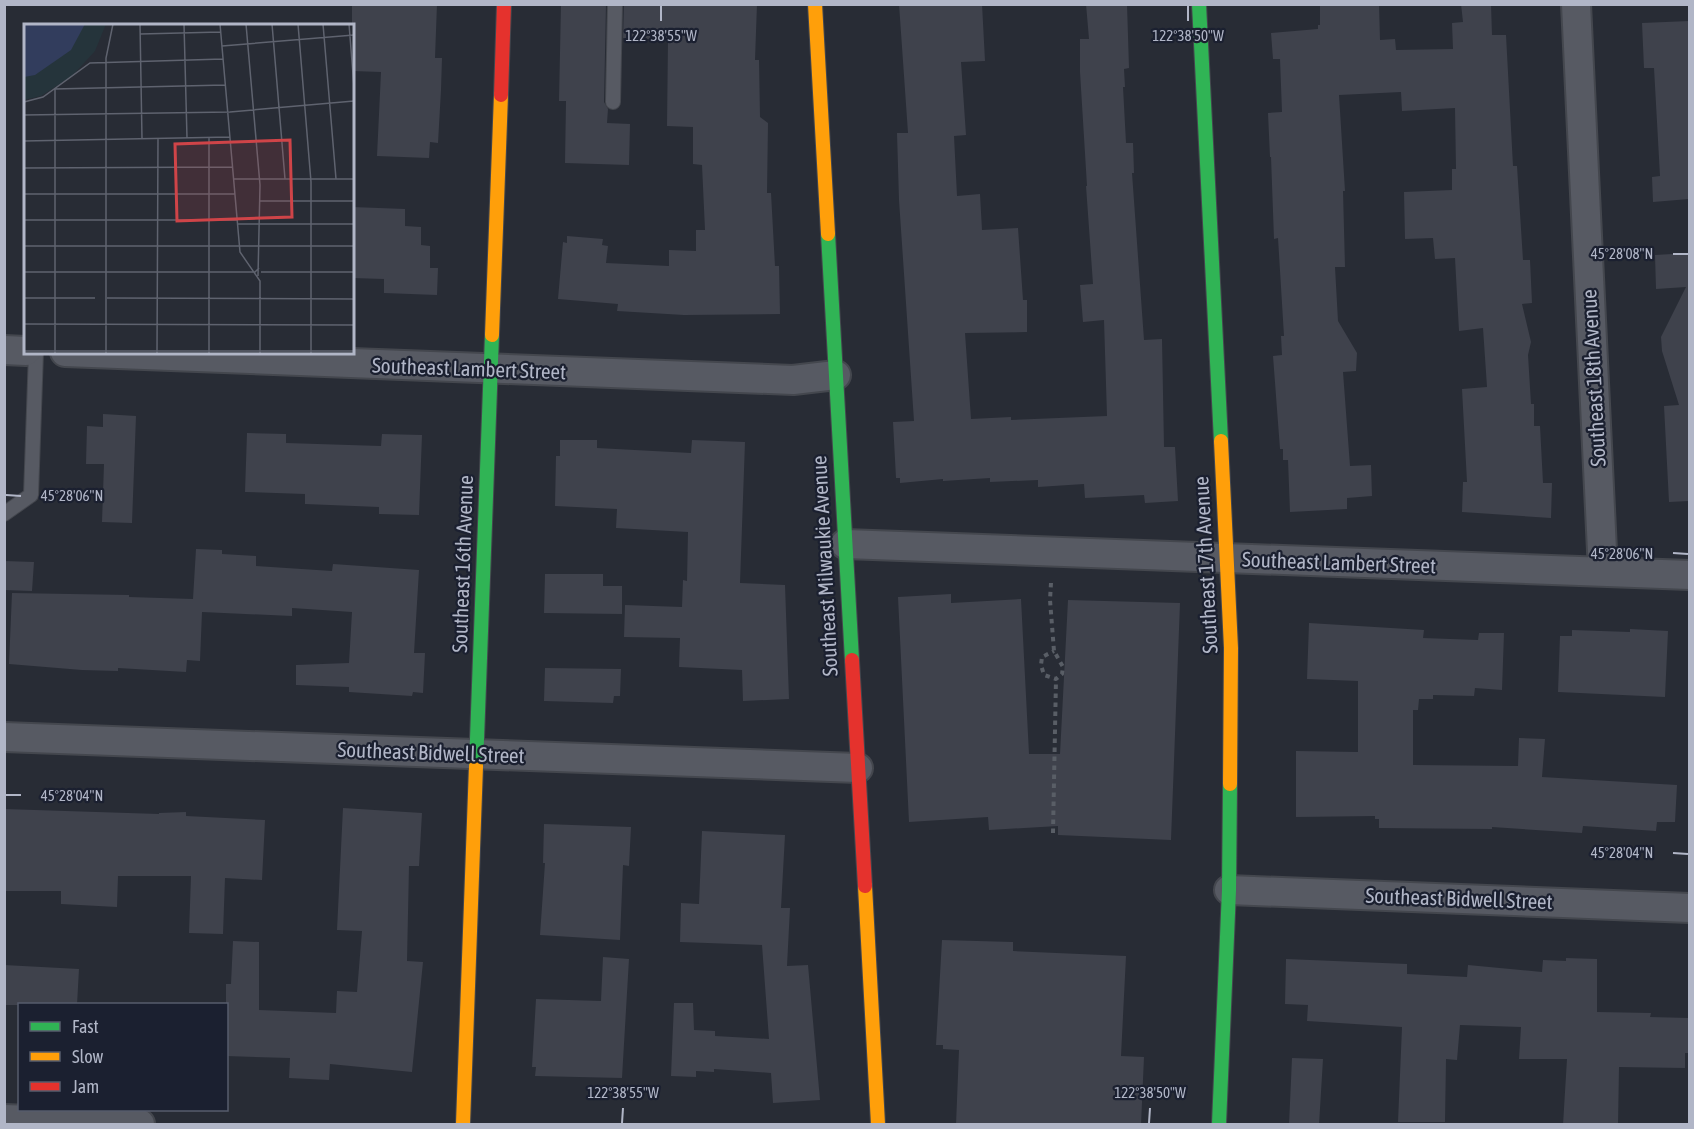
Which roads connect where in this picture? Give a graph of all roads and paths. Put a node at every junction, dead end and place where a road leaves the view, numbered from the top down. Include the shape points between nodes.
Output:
1 (504, 4) edge
2 (615, 4) edge
3 (815, 4) edge
4 (1199, 4) edge
5 (1576, 4) edge
6 (613, 102) dead end
7 (4, 350) edge
8 (24, 351) edge
9 (36, 354) edge
10 (112, 354) edge
11 (491, 370) junction
12 (836, 375) junction
13 (4, 514) edge
14 (845, 544) junction
15 (1053, 552) junction
16 (1227, 559) junction
17 (1603, 572) junction
18 (1689, 575) edge
19 (1054, 651) junction
20 (1056, 679) junction
21 (4, 737) edge
22 (477, 756) junction
23 (858, 768) junction
24 (1053, 833) dead end
25 (1229, 890) junction
26 (1689, 908) edge
27 (4, 1119) edge
28 (140, 1125) edge
29 (463, 1125) edge
30 (878, 1125) edge
31 (1218, 1125) edge

1 - 11 street, Southeast 16th Avenue
2 - 6 lane
3 - 12 street, Southeast Milwaukie Avenue
4 - 16 street, Southeast 17th Avenue
5 - 17 street, Southeast 18th Avenue
7 - 8 street
9 - 13 lane via 31,495
10 - 11 street, Southeast Lambert Street
11 - 12 street, Southeast Lambert Street via 793,380
11 - 22 street, Southeast 16th Avenue
12 - 14 street, Southeast Milwaukie Avenue
14 - 15 street, Southeast Lambert Street
14 - 23 street, Southeast Milwaukie Avenue
15 - 16 street, Southeast Lambert Street
15 - 19 path via 1050,600
16 - 17 street, Southeast Lambert Street
16 - 25 street, Southeast 17th Avenue via 1232,671
17 - 18 street, Southeast Lambert Street
19 - 20 path via 1063,667
19 - 20 path via 1042,657 1041,665 1044,675
20 - 24 path
21 - 22 street, Southeast Bidwell Street
22 - 23 street, Southeast Bidwell Street
22 - 29 street, Southeast 16th Avenue
23 - 30 street, Southeast Milwaukie Avenue
25 - 26 street, Southeast Bidwell Street
25 - 31 street, Southeast 17th Avenue
27 - 28 street

